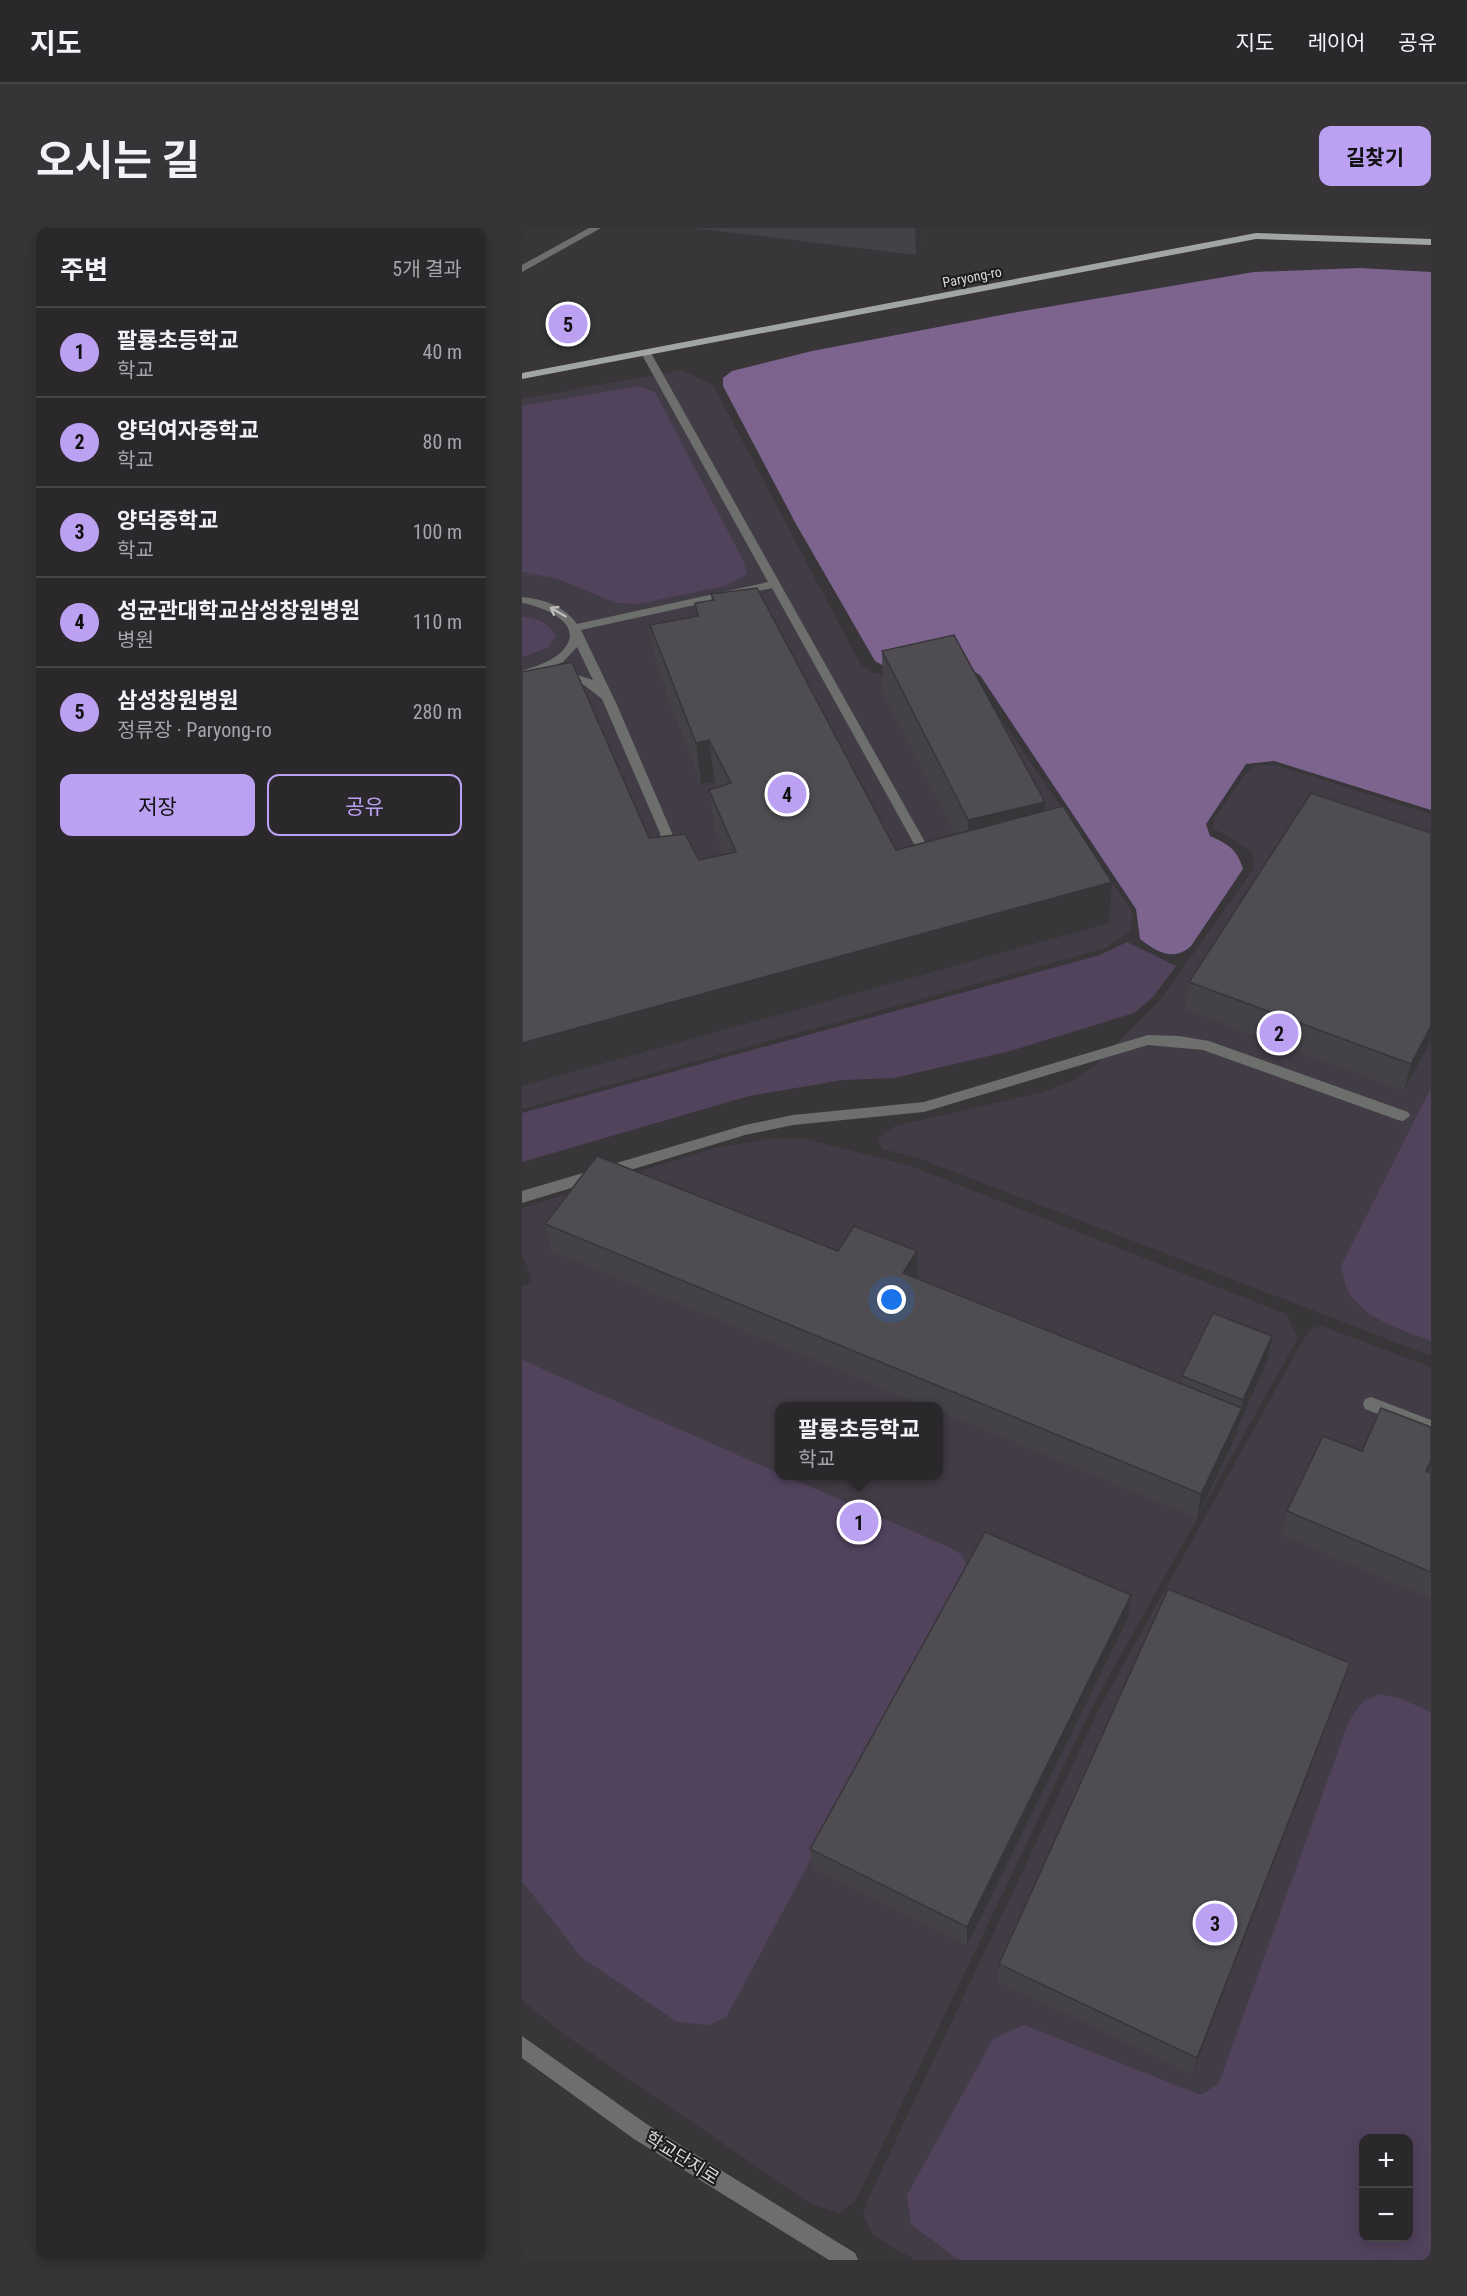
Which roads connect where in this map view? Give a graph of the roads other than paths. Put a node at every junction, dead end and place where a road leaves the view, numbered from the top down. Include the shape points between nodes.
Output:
1 (596, 228) edge
2 (1431, 242) edge
3 (522, 269) edge
4 (646, 353) junction
5 (522, 376) edge
6 (775, 584) junction
7 (522, 600) edge
8 (574, 629) junction
9 (522, 675) edge
10 (611, 705) junction
11 (929, 860) edge
12 (659, 866) edge
13 (1403, 1116) dead end
14 (522, 1197) edge
15 (1371, 1404) dead end
16 (1431, 1427) edge
17 (522, 2046) edge
18 (848, 2260) edge

1 - 3 street
2 - 4 main road, Paryong-ro via 1256,236
4 - 5 main road, Paryong-ro
4 - 6 street
6 - 8 street
6 - 11 street
8 -> 7 street via 567,617 549,606
8 - 9 street via 574,644 563,656
8 - 10 street
9 - 10 street via 567,674 588,682
10 - 12 street via 666,832 670,850
13 - 14 street via 1204,1045 1148,1040 924,1107 793,1120 745,1130
15 - 16 street
17 - 18 street, 학교단지로 via 564,2080 651,2139

